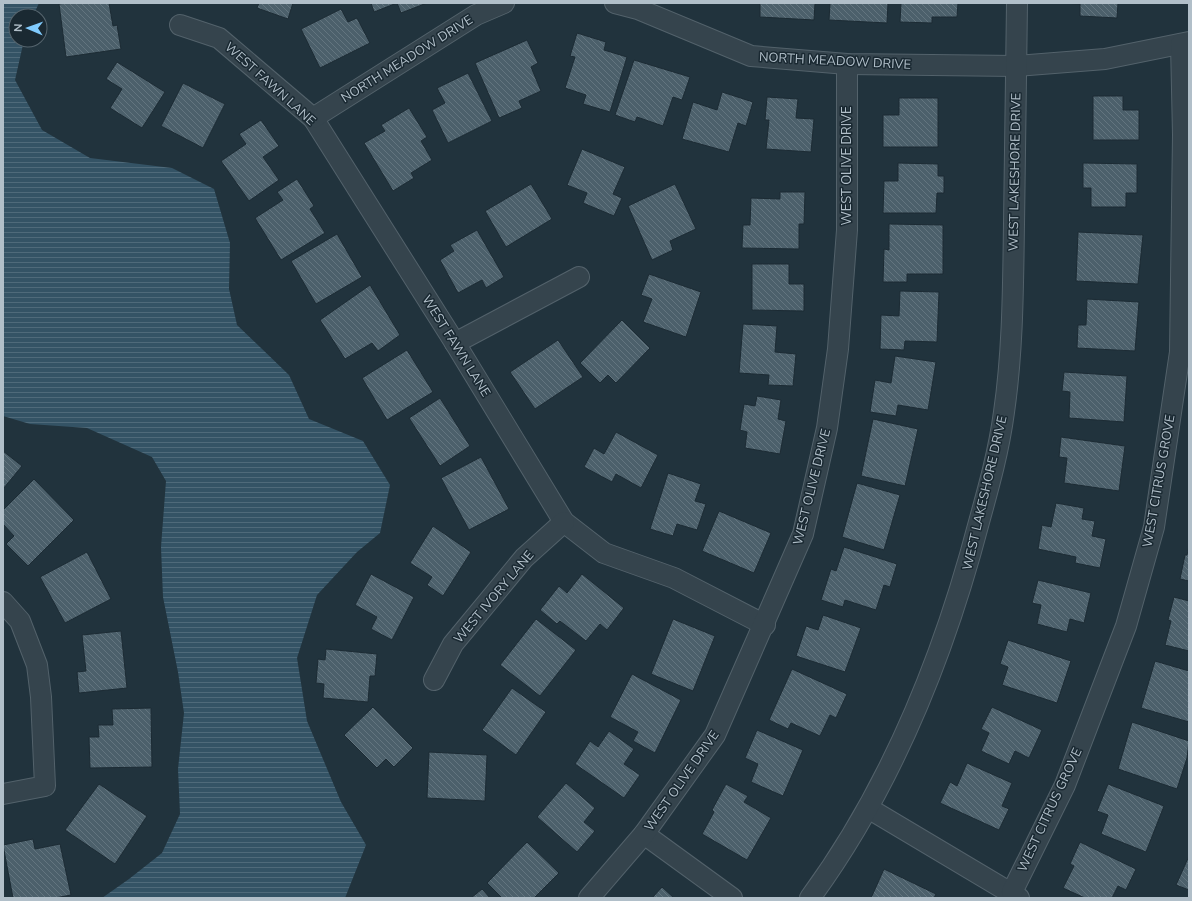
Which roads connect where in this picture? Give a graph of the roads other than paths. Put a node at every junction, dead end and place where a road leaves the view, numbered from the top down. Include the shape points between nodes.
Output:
1 (504, 3) edge
2 (615, 3) edge
3 (1017, 3) edge
4 (180, 25) dead end
5 (1185, 43) edge
6 (847, 64) junction
7 (1016, 66) junction
8 (313, 118) junction
9 (579, 277) dead end
10 (455, 342) junction
11 (564, 522) junction
12 (3, 602) edge
13 (765, 625) junction
14 (434, 680) dead end
15 (3, 794) edge
16 (868, 808) junction
17 (644, 834) junction
18 (1016, 895) edge
19 (589, 898) edge
20 (732, 898) edge
21 (810, 898) edge

1 - 8 street, NORTH MEADOW DRIVE via 476,15
2 - 6 street, NORTH MEADOW DRIVE via 638,9 751,56
3 - 7 street, WEST LAKESHORE DRIVE
4 - 8 street, WEST FAWN LANE via 219,38
5 - 7 street, NORTH MEADOW DRIVE via 1105,59
5 - 18 street, WEST CITRUS GROVE via 1180,352 1154,527 1126,626 1065,784
6 - 7 street, NORTH MEADOW DRIVE
6 - 13 street, WEST OLIVE DRIVE via 847,230 838,349 827,428 803,534
7 - 16 street, WEST LAKESHORE DRIVE via 1012,327 1004,412 993,469 966,572 945,634 911,723
8 - 10 street, WEST FAWN LANE
9 - 10 street
10 - 11 street, WEST FAWN LANE
11 - 13 street, WEST FAWN LANE via 604,553 674,578
11 - 14 street, WEST IVORY LANE via 524,558 453,644
12 - 15 street via 20,622 37,665 45,786
13 - 17 street, WEST OLIVE DRIVE via 716,735
16 - 18 street
16 - 21 street, WEST LAKESHORE DRIVE
17 - 19 street, WEST OLIVE DRIVE
17 - 20 street

